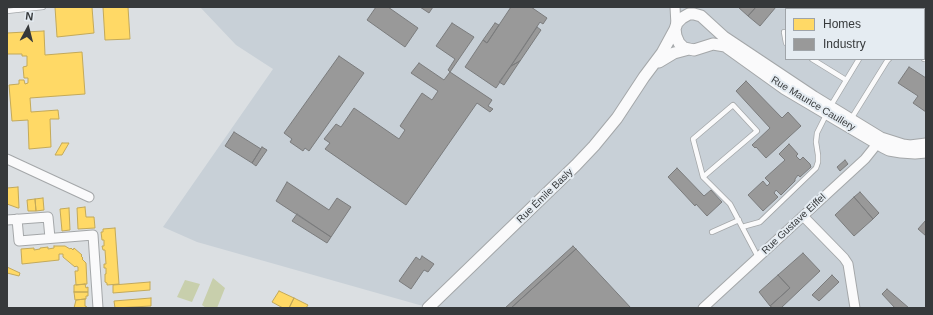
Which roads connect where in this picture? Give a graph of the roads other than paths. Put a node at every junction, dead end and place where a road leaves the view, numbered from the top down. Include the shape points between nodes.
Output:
1 (43, 7) edge
2 (675, 7) edge
3 (688, 7) edge
4 (7, 11) edge
5 (698, 15) junction
6 (710, 25) junction
7 (676, 27) junction
8 (784, 32) dead end
9 (785, 38) edge
10 (705, 46) junction
11 (689, 50) junction
12 (814, 60) edge
13 (858, 60) edge
14 (888, 60) edge
15 (648, 72) junction
16 (846, 80) junction
17 (829, 110) junction
18 (849, 122) junction
19 (879, 141) junction
20 (926, 144) edge
21 (926, 152) edge
22 (7, 159) edge
23 (704, 178) junction
24 (89, 197) dead end
25 (803, 216) junction
26 (17, 219) junction
27 (7, 220) edge
28 (739, 220) junction
29 (742, 227) junction
30 (712, 232) dead end
31 (50, 238) junction
32 (758, 257) junction
33 (98, 308) edge
34 (428, 308) edge
35 (703, 308) edge
36 (855, 308) edge

1 - 4 lane
2 - 7 street
3 - 5 street, Rue Maurice Caullery
5 - 6 street, Rue Maurice Caullery via 705,18
5 - 7 street via 684,16
6 - 10 street via 710,37
6 - 17 street, Rue Maurice Caullery
7 - 11 street via 678,41
7 - 15 street, Rue Émile Basly via 666,48
8 - 9 lane
10 - 11 street, Rue Maurice Caullery
10 - 17 street, Rue Maurice Caullery via 725,46 779,84
11 - 15 street, Rue Émile Basly via 670,54
12 - 16 lane
13 - 16 lane
14 - 18 lane
15 - 34 street, Rue Émile Basly via 613,123 585,156
16 - 17 lane
17 - 18 street, Rue Maurice Caullery
17 - 29 lane via 817,133 816,168 760,222
18 - 19 street, Rue Maurice Caullery
19 - 20 street, Rue Maurice Caullery via 910,146
19 - 21 street, Rue Maurice Caullery via 894,151
19 - 25 street, Rue Gustave Eiffel via 865,159
22 - 24 street
23 - 23 lane via 757,130 733,105 693,139
23 - 28 lane via 730,204
25 - 32 street, Rue Gustave Eiffel
25 - 36 street via 848,264
26 - 27 street
26 - 31 street via 48,217
26 - 31 street via 19,241
28 - 29 lane
28 - 30 lane
29 - 32 lane
31 - 33 street via 93,235
32 - 35 street, Rue Gustave Eiffel

